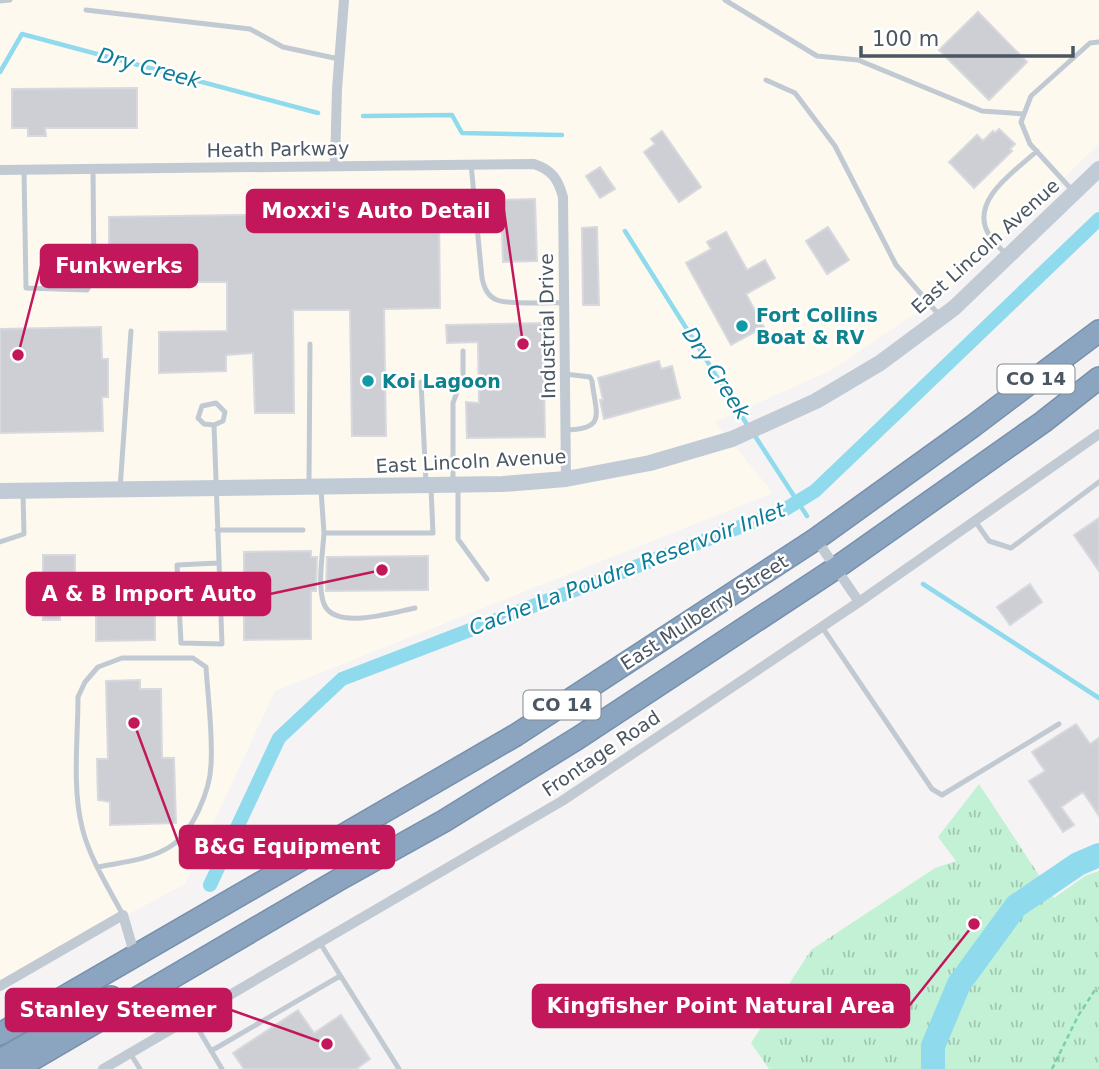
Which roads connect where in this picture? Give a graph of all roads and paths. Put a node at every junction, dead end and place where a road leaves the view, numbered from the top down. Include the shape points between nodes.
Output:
1 (10, 0) edge
2 (344, 0) edge
3 (725, 0) edge
4 (0, 1) edge
5 (86, 10) dead end
6 (1099, 42) edge
7 (339, 59) junction
8 (766, 80) dead end
9 (1024, 114) junction
10 (1037, 151) junction
11 (471, 164) junction
12 (335, 166) junction
13 (93, 169) junction
14 (1099, 169) edge
15 (0, 170) edge
16 (24, 170) junction
17 (554, 175) joint
18 (1074, 192) junction
19 (1008, 257) junction
20 (564, 303) junction
21 (941, 317) junction
22 (131, 331) dead end
23 (1099, 331) edge
24 (310, 344) dead end
25 (463, 351) dead end
26 (565, 374) junction
27 (1099, 378) edge
28 (421, 382) dead end
29 (214, 425) junction
30 (565, 430) junction
31 (1099, 434) edge
32 (566, 479) junction
33 (1099, 482) edge
34 (456, 485) junction
35 (429, 486) junction
36 (315, 487) junction
37 (215, 489) junction
38 (120, 490) junction
39 (0, 491) edge
40 (23, 491) junction
41 (975, 521) junction
42 (217, 530) junction
43 (303, 530) dead end
44 (324, 533) junction
45 (816, 540) junction
46 (0, 542) edge
47 (218, 563) junction
48 (836, 568) junction
49 (487, 579) dead end
50 (859, 602) junction
51 (415, 608) dead end
52 (822, 626) junction
53 (1059, 724) dead end
54 (98, 867) junction
55 (340, 879) junction
56 (122, 915) junction
57 (320, 943) junction
58 (135, 956) junction
59 (341, 976) junction
60 (0, 986) edge
61 (1099, 988) edge
62 (191, 1017) junction
63 (0, 1034) edge
64 (211, 1051) junction
65 (130, 1053) junction
66 (0, 1060) edge
67 (16, 1069) edge
68 (103, 1069) edge
69 (139, 1069) edge
70 (222, 1069) edge
71 (399, 1069) edge
72 (1052, 1069) edge

1 - 4 lane
2 - 7 street
3 - 9 lane via 817,57 858,60 982,111
5 - 7 lane via 250,29 283,47
6 - 9 lane via 1090,43 1031,96
7 - 12 street
8 - 21 lane via 795,93 835,146 896,265
9 - 10 lane via 1021,122
10 - 18 lane
10 - 19 lane via 987,198 985,226
11 - 12 street, Heath Parkway
11 - 17 street, Heath Parkway via 534,164
11 - 20 lane via 485,290 503,302
12 - 13 street, Heath Parkway
13 - 16 street, Heath Parkway
13 - 16 lane via 94,278 87,290 26,288
14 - 18 street, East Lincoln Avenue
15 - 16 street, Heath Parkway
17 - 20 street, Industrial Drive via 563,197
18 - 19 street, East Lincoln Avenue
19 - 21 street, East Lincoln Avenue
20 - 26 street, Industrial Drive
21 - 32 street, East Lincoln Avenue via 880,363 816,401 741,435 650,463
22 - 38 lane
23 - 45 highway, East Mulberry Street / CO 14
24 - 36 lane
25 - 34 lane via 463,375 453,403
26 - 30 street, Industrial Drive
26 - 30 lane via 590,377 597,417 587,430
27 - 48 highway, East Mulberry Street / CO 14
28 - 35 lane
29 - 29 lane via 198,418 202,406 216,403 225,412 223,421
29 - 37 lane
30 - 32 street, Industrial Drive
31 - 41 street, Frontage Road
32 - 34 street, East Lincoln Avenue
33 - 41 lane via 1011,548 989,541
34 - 35 street, East Lincoln Avenue
34 - 49 lane via 458,539
35 - 36 street, East Lincoln Avenue
35 - 44 lane via 433,533
36 - 37 street, East Lincoln Avenue
36 - 44 lane
37 - 38 street, East Lincoln Avenue
37 - 42 lane
38 - 40 street, East Lincoln Avenue
39 - 40 street, East Lincoln Avenue
40 - 46 lane via 24,534
41 - 50 street, Frontage Road
42 - 43 lane
42 - 47 lane
44 - 51 lane via 322,585 329,610 348,620
45 - 48 street
45 - 58 highway, East Mulberry Street / CO 14 via 516,735
47 - 47 lane via 222,644 181,643 177,565
48 - 50 street
48 - 55 highway, East Mulberry Street / CO 14 via 578,738
50 - 52 street, Frontage Road
52 - 53 lane via 932,789 942,795
52 - 57 street, Frontage Road via 562,801
54 - 54 lane via 78,807 78,697 85,681 98,667 122,657 193,658 206,667 211,767 197,816 170,847
54 - 56 lane
55 - 66 highway via 187,954
55 - 67 highway, East Mulberry Street / CO 14
56 - 58 street
56 - 60 street
57 - 59 lane
57 - 62 street, Frontage Road
58 - 63 highway, East Mulberry Street / CO 14
59 - 64 lane
59 - 71 lane
61 - 72 path via 1078,1016
62 - 64 lane
62 - 65 street, Frontage Road
64 - 70 lane
65 - 68 street, Frontage Road
65 - 69 lane

